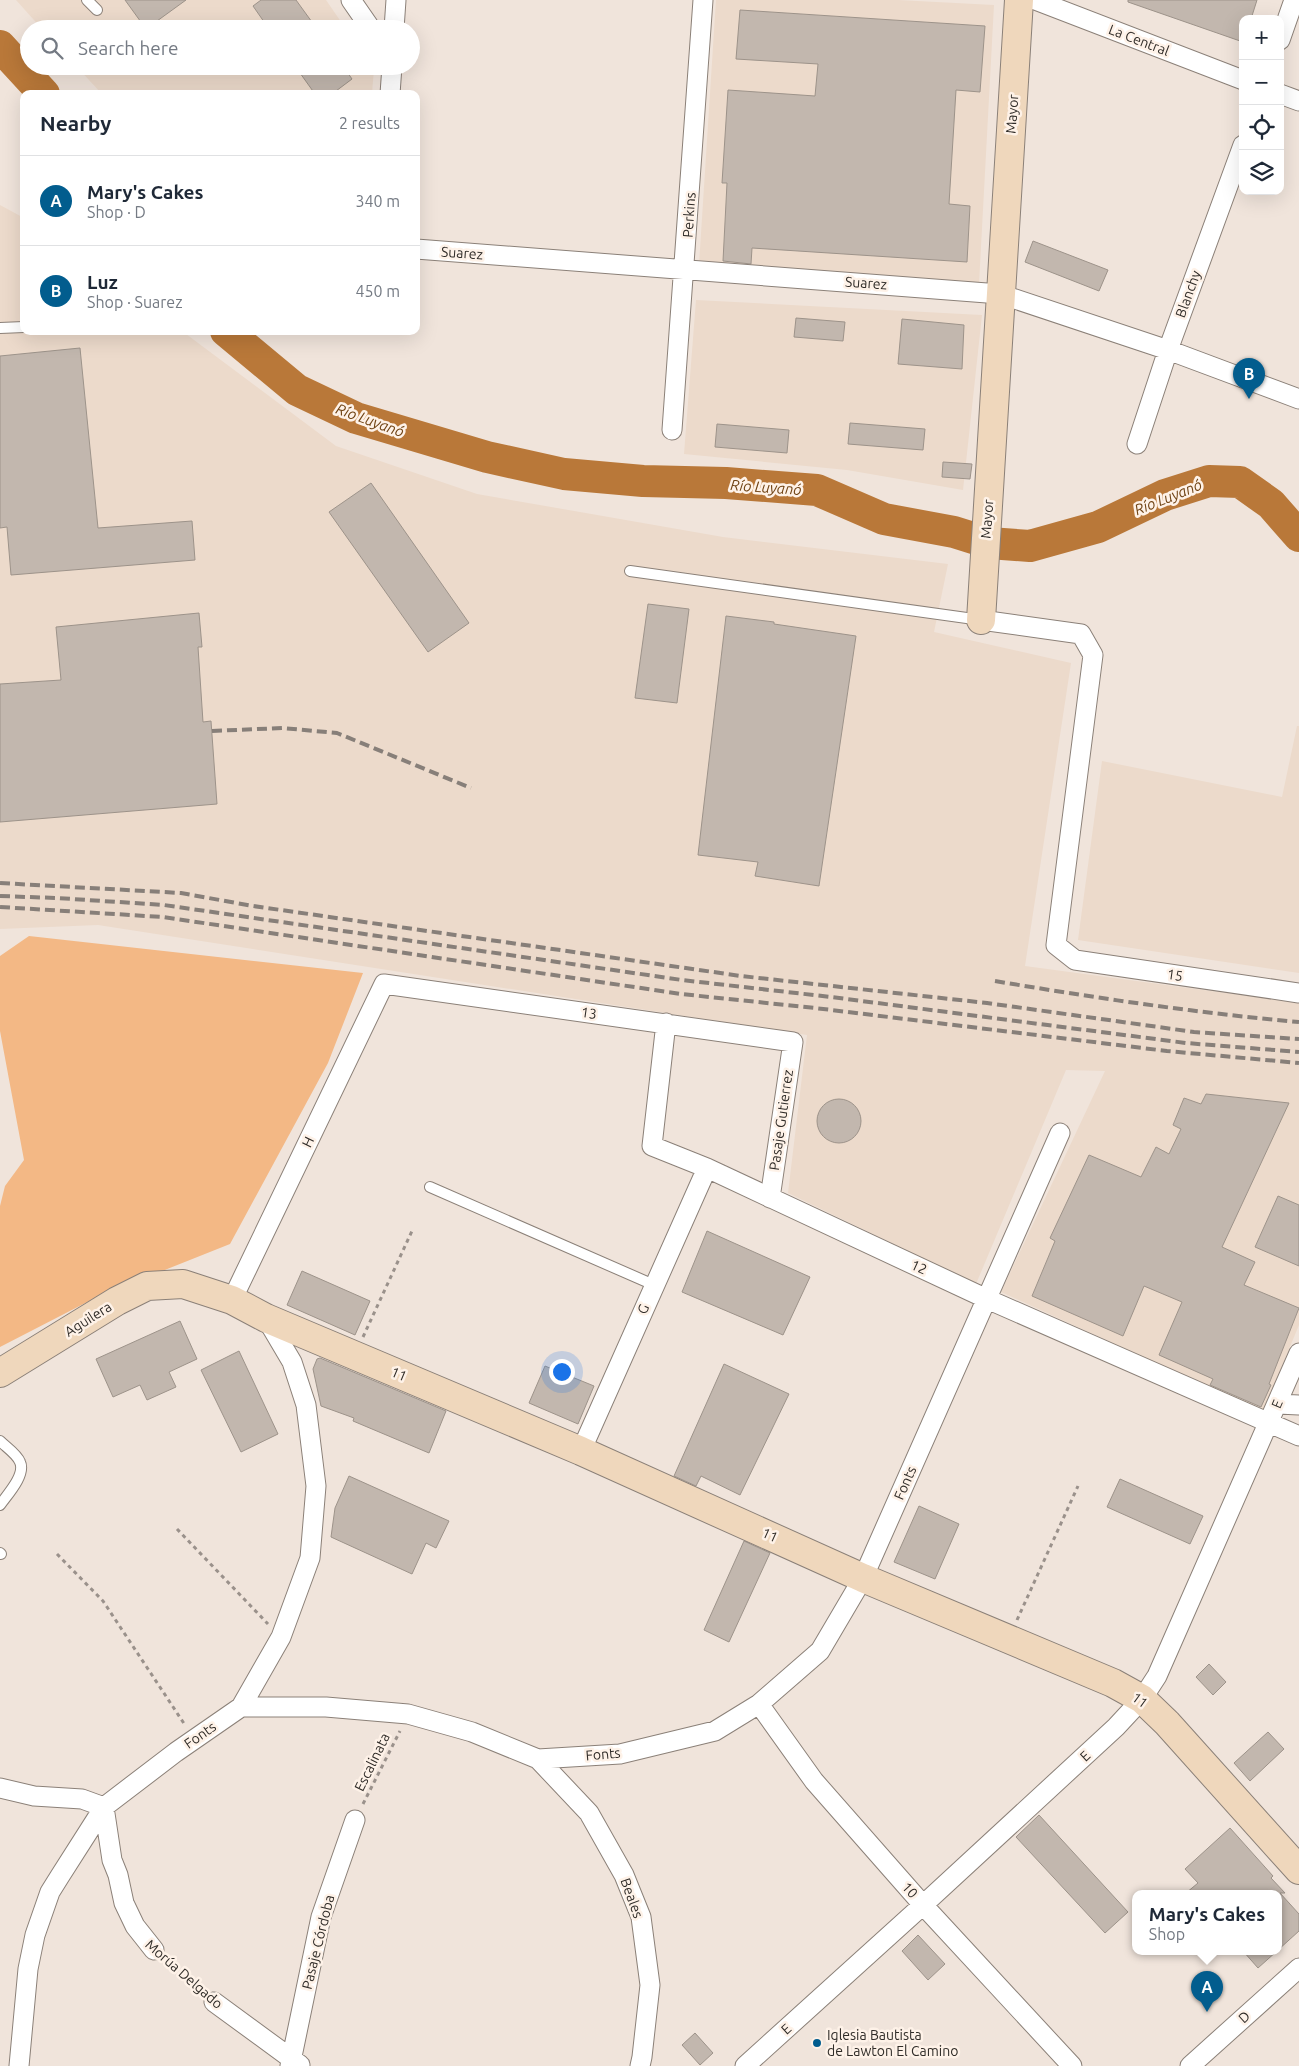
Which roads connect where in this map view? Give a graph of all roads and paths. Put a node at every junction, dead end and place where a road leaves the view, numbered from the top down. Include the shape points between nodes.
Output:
1 (87, 0) edge
2 (351, 0) edge
3 (396, 0) edge
4 (703, 0) edge
5 (1019, 0) edge
6 (1035, 0) edge
7 (1294, 0) edge
8 (97, 10) dead end
9 (365, 20) edge
10 (395, 20) edge
11 (1284, 29) edge
12 (391, 75) edge
13 (1239, 78) edge
14 (390, 90) edge
15 (1284, 95) edge
16 (1299, 101) edge
17 (1241, 150) edge
18 (420, 249) edge
19 (685, 269) junction
20 (1000, 294) junction
21 (20, 327) edge
22 (0, 328) edge
23 (1168, 350) junction
24 (1299, 399) edge
25 (672, 430) dead end
26 (1137, 444) dead end
27 (630, 571) dead end
28 (981, 620) junction
29 (384, 984) joint
30 (1299, 993) edge
31 (666, 1024) junction
32 (793, 1042) joint
33 (1060, 1133) dead end
34 (706, 1168) junction
35 (430, 1187) dead end
36 (770, 1198) junction
37 (412, 1231) dead end
38 (183, 1284) joint
39 (654, 1286) junction
40 (986, 1299) junction
41 (232, 1300) junction
42 (266, 1318) junction
43 (1299, 1353) edge
44 (354, 1355) junction
45 (0, 1373) edge
46 (1278, 1404) junction
47 (1299, 1405) edge
48 (1270, 1423) junction
49 (1299, 1436) edge
50 (0, 1441) edge
51 (581, 1450) junction
52 (1078, 1486) dead end
53 (0, 1505) edge
54 (177, 1529) dead end
55 (57, 1554) dead end
56 (863, 1578) junction
57 (281, 1637) junction
58 (1008, 1639) junction
59 (1142, 1699) junction
60 (759, 1704) junction
61 (241, 1707) junction
62 (408, 1714) junction
63 (194, 1740) junction
64 (538, 1758) junction
65 (0, 1788) edge
66 (104, 1808) junction
67 (355, 1820) joint
68 (1299, 1870) edge
69 (924, 1905) junction
70 (154, 1950) joint
71 (1299, 1968) edge
72 (214, 2002) joint
73 (645, 2063) edge
74 (294, 2064) edge
75 (19, 2066) edge
76 (745, 2066) edge
77 (1072, 2066) edge
78 (1190, 2066) edge

1 - 8 lane
2 - 9 street
3 - 10 street
4 - 19 street, Perkins
5 - 20 street, Mayor
6 - 13 street, La Central
7 - 11 street
12 - 14 street
15 - 16 street
17 - 23 street, Blanchy
18 - 19 street, Suarez
19 - 20 street, Suarez
19 - 25 street, Perkins
20 - 23 street, Suarez
20 - 28 street, Mayor
21 - 22 lane
23 - 24 street, Suarez
23 - 26 street, Blanchy
27 - 28 lane
28 - 30 street, 15 via 1081,634 1093,655 1056,945 1075,960
29 - 31 street, 13
29 - 41 street, H
31 - 32 street, 13
31 - 34 street, 12 via 652,1146
32 - 36 street, Pasaje Gutierrez
33 - 40 street, Fonts
34 - 36 street, 12
34 - 39 street, G
35 - 39 lane
36 - 40 street, 12
37 - 44 path
38 - 41 street, 11
38 - 45 street, Aguilera via 147,1286
39 - 51 street, G
40 - 48 street, 12
40 - 56 street, Fonts
41 - 42 street, 11
42 - 44 street, 11
42 - 57 street via 292,1362 306,1406 316,1486 310,1558
43 - 46 street, E
44 - 51 street, 11
46 - 47 street
46 - 48 street, E
48 - 49 street, 12
48 - 59 street, E via 1157,1676
50 - 53 lane via 20,1461 21,1468
51 - 56 street, 11
52 - 58 path
54 - 57 path
55 - 63 path via 104,1601
56 - 58 street, 11
56 - 60 street, Fonts via 820,1650
57 - 61 street
58 - 59 street, 11
59 - 68 street, 11
59 - 69 street, E
60 - 64 street, Fonts via 715,1731 673,1742 620,1754
60 - 69 street, 10 via 814,1781
61 - 62 street, Fonts via 326,1707
61 - 63 street, Fonts
62 - 64 street, Fonts via 472,1732
62 - 67 path, Escalinata
63 - 66 street, Fonts
64 - 73 street, Beales via 589,1813 624,1875 641,1917 650,1985
65 - 66 street via 34,1796 82,1799
66 - 70 street, Morúa Delgado via 112,1860 124,1903 135,1926
66 - 75 street, Fonts via 50,1892 40,1917 28,1969
67 - 74 street, Pasaje Córdoba via 321,1917
69 - 76 street, E
69 - 77 street, 10
70 - 72 path, Morúa Delgado
71 - 78 street, D
72 - 74 street, Morúa Delgado

